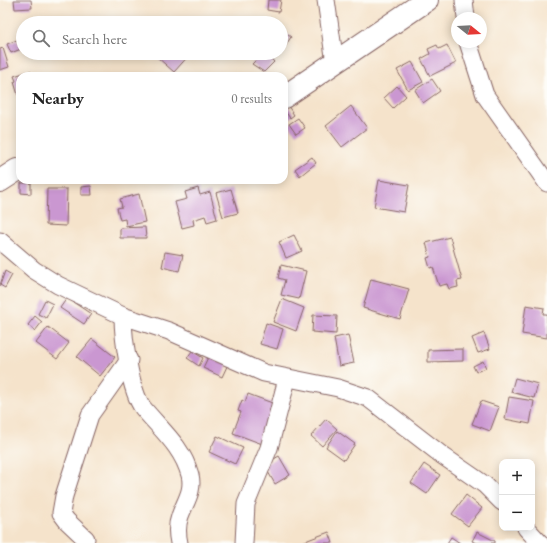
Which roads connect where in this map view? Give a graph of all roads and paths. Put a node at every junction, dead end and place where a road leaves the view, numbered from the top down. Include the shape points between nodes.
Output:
1 (326, 0) edge
2 (427, 0) edge
3 (464, 0) edge
4 (465, 12) edge
5 (470, 48) edge
6 (335, 63) junction
7 (288, 95) edge
8 (547, 183) edge
9 (0, 241) edge
10 (123, 316) junction
11 (129, 360) junction
12 (287, 379) junction
13 (499, 499) edge
14 (529, 531) edge
15 (86, 539) dead end
16 (179, 543) edge
17 (244, 543) edge
18 (540, 543) edge

1 - 6 street
2 - 6 main road
3 - 4 street
5 - 8 street via 486,95
6 - 7 main road
9 - 10 street via 34,270 58,285
10 - 11 street
10 - 12 street via 169,331 264,373
11 - 15 street via 90,415 64,496 61,513
11 - 16 street via 136,395 143,407 170,436 183,458 190,477 190,495 179,517
12 - 13 street via 338,388 368,398 485,485
12 - 17 street via 269,448 246,504
14 - 18 street

